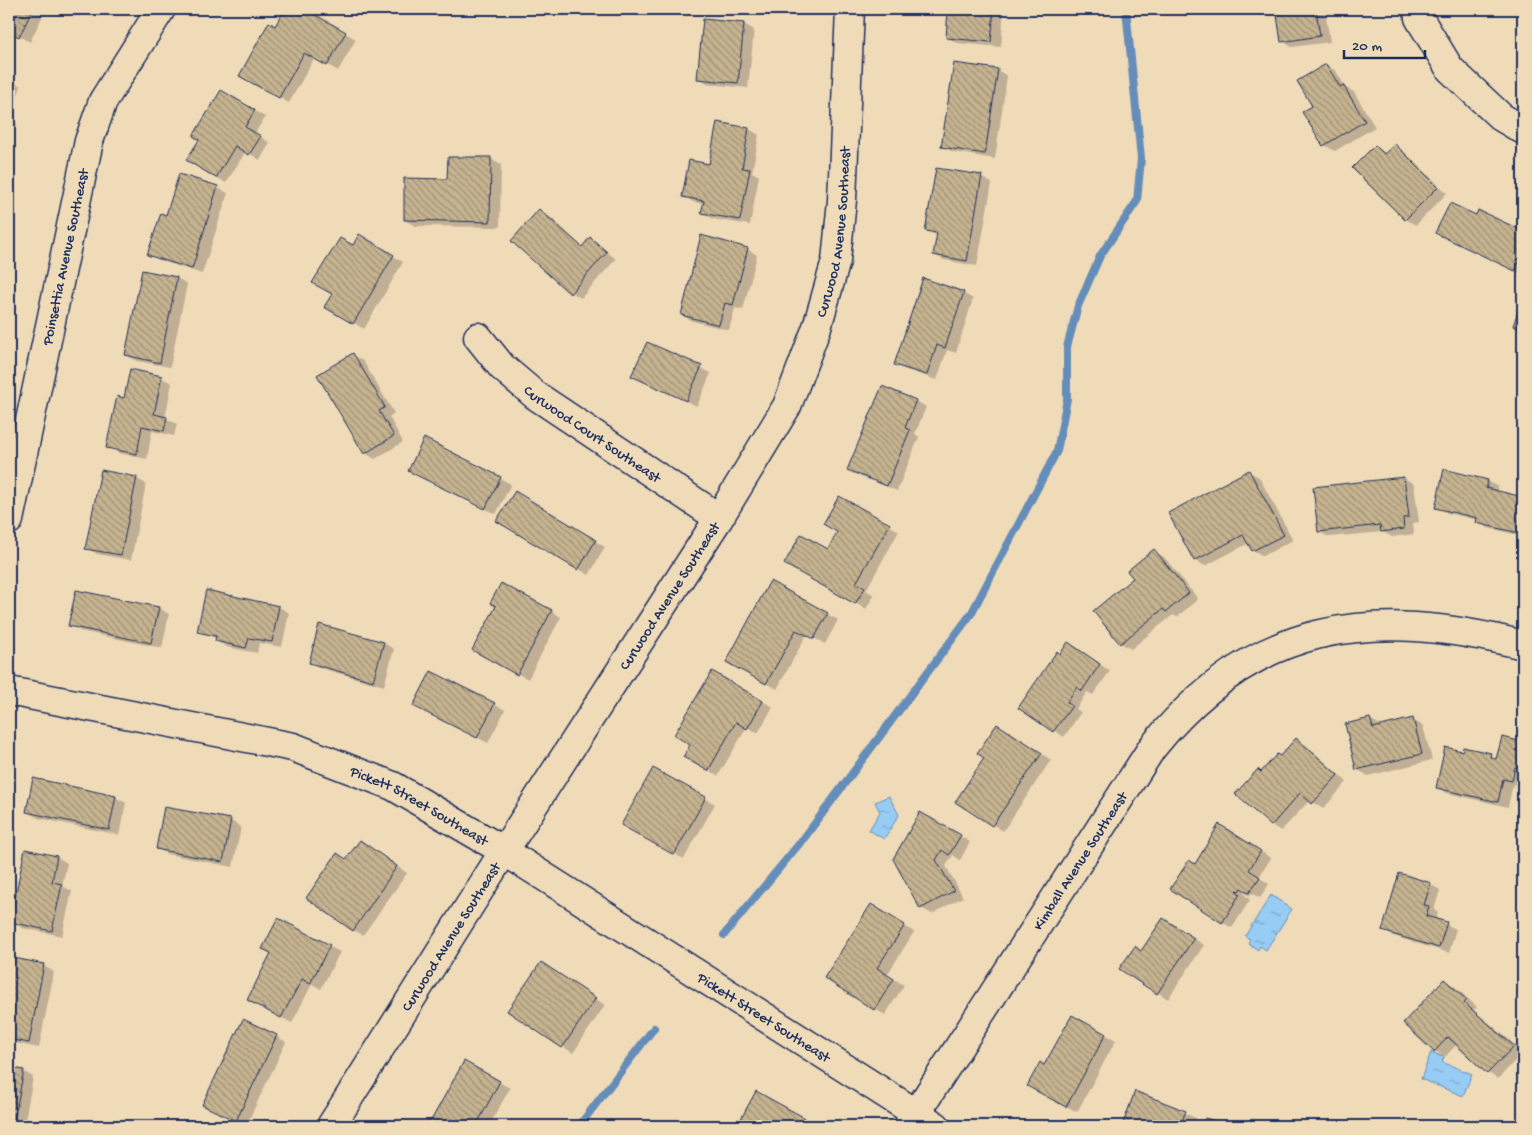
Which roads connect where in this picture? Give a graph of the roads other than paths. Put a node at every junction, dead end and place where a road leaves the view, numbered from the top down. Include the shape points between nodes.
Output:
1 (161, 9) edge
2 (850, 9) edge
3 (1418, 9) edge
4 (1523, 130) edge
5 (478, 337) dead end
6 (719, 518) junction
7 (9, 520) edge
8 (1523, 645) edge
9 (9, 691) edge
10 (504, 851) junction
11 (920, 1122) edge
12 (331, 1126) edge

1 - 7 street, Poinsettia Avenue Southeast via 103,101 89,141
2 - 6 street, Curwood Avenue Southeast via 842,200 836,261 817,327 787,406
3 - 4 street via 1419,18 1450,69 1501,117
5 - 6 street, Curwood Court Southeast via 502,367 536,395
6 - 10 street, Curwood Avenue Southeast
8 - 11 street, Kimball Avenue Southeast via 1436,627 1399,625 1333,630 1296,641 1252,660 1219,680 1175,720 1152,748
9 - 10 street, Pickett Street Southeast via 293,747 394,786
10 - 11 street, Pickett Street Southeast
10 - 12 street, Curwood Avenue Southeast

